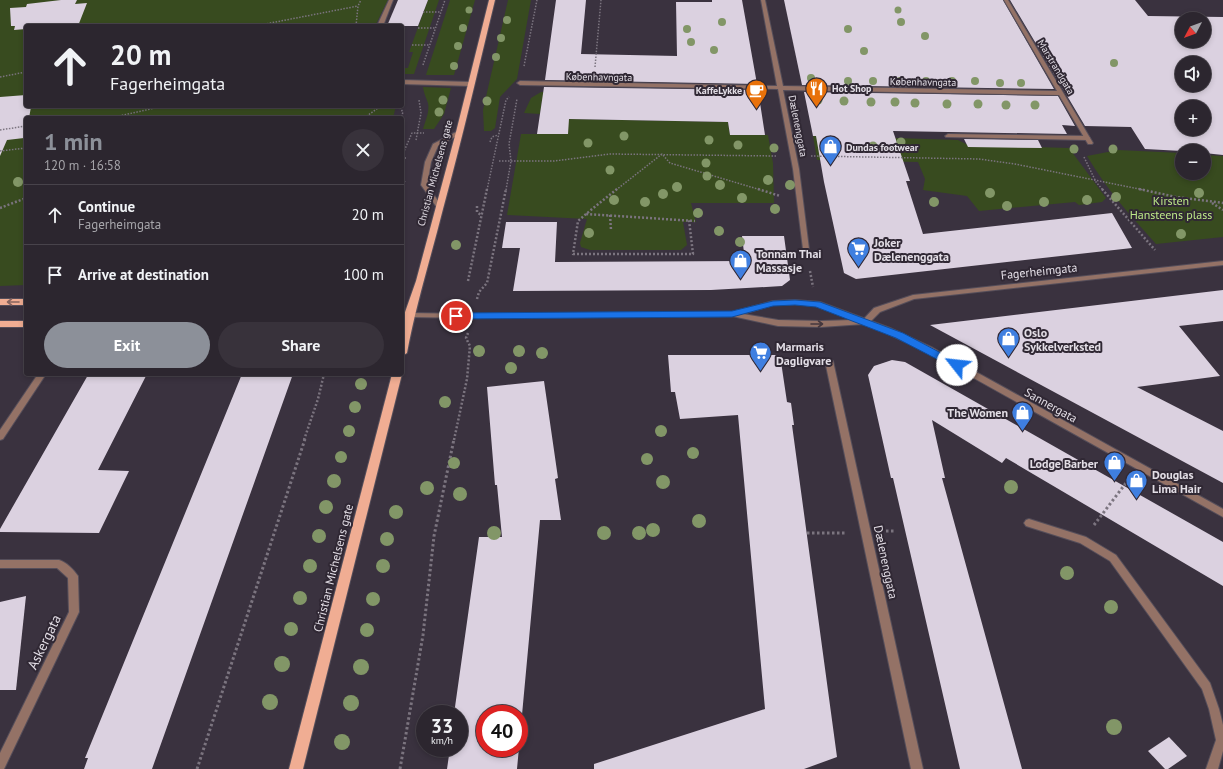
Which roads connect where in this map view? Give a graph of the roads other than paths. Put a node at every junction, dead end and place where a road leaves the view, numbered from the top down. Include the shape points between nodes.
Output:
1 (391, 0) edge
2 (492, 0) edge
3 (763, 0) edge
4 (1006, 0) edge
5 (381, 24) edge
6 (404, 82) edge
7 (520, 83) road end
8 (471, 84) junction
9 (780, 89) junction
10 (1061, 94) junction
11 (460, 132) junction
12 (948, 136) dead end
13 (440, 208) junction
14 (807, 256) dead end
15 (1223, 263) edge
16 (0, 302) edge
17 (24, 302) edge
18 (404, 314) edge
19 (732, 314) junction
20 (865, 322) junction
21 (0, 324) edge
22 (24, 324) edge
23 (829, 361) dead end
24 (41, 376) edge
25 (396, 376) edge
26 (0, 437) edge
27 (1223, 513) edge
28 (1029, 523) dead end
29 (0, 564) edge
30 (0, 765) edge
31 (296, 769) edge
32 (917, 769) edge
33 (1212, 769) edge

1 - 5 street
2 - 8 main road, Christian Michelsens gate
3 - 9 street, Dælenenggata
4 - 10 street, Marstrandgata
6 - 8 street
7 - 9 street, Københavngata
8 - 11 main road, Christian Michelsens gate
9 - 10 street, Københavngata
9 - 14 street, Dælenenggata via 796,169
10 - 12 street, Marstrandgata via 1089,140
11 - 13 main road, Christian Michelsens gate
11 - 13 street via 434,145 428,162 424,185
13 - 18 main road, Christian Michelsens gate via 420,281
15 - 20 street, Fagerheimgata via 913,297 877,310
17 -> 16 main road
18 - 19 street
19 -> 20 street via 778,323
19 - 20 street via 773,303 795,302 817,304
20 - 27 street, Sannergata via 930,350
21 - 22 main road
23 - 32 street, Dælenenggata
24 - 26 street
25 - 31 main road, Christian Michelsens gate
28 - 33 street via 1083,540 1113,558 1206,686 1221,740
29 - 30 street, Askergata via 58,564 73,576 74,612

